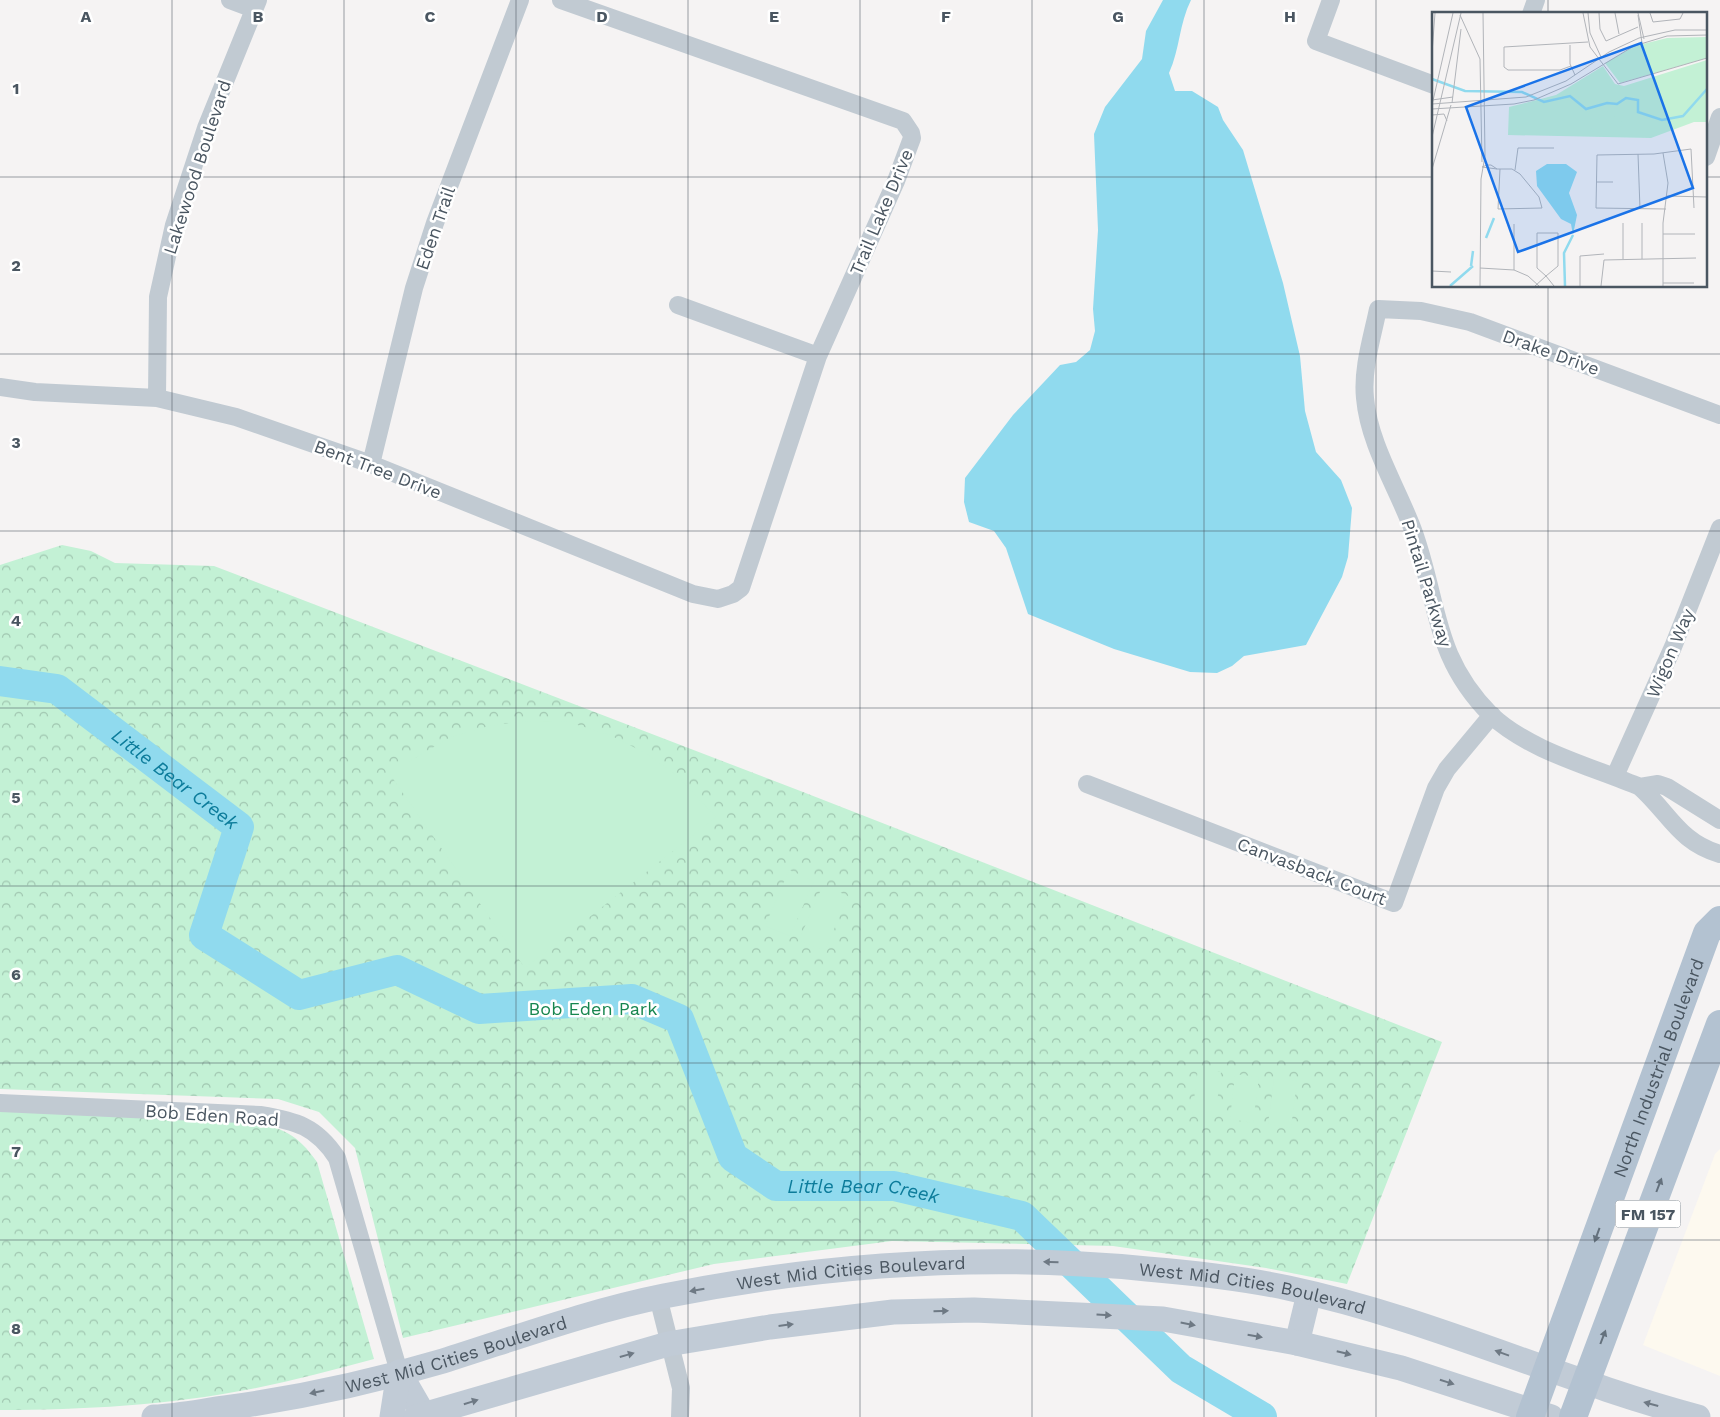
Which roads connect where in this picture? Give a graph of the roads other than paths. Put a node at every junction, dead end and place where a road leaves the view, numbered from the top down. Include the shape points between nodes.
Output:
1 (230, 0) edge
2 (520, 0) edge
3 (562, 0) edge
4 (1332, 0) edge
5 (1536, 0) edge
6 (256, 4) edge
7 (1532, 12) edge
8 (1432, 83) edge
9 (1720, 118) edge
10 (1708, 151) edge
11 (678, 305) dead end
12 (1378, 309) joint
13 (818, 356) junction
14 (0, 387) edge
15 (157, 398) junction
16 (1720, 415) edge
17 (371, 464) junction
18 (1720, 528) edge
19 (741, 588) joint
20 (1492, 716) junction
21 (1615, 776) junction
22 (1087, 784) dead end
23 (1640, 787) junction
24 (1698, 805) junction
25 (1720, 820) edge
26 (1676, 828) junction
27 (1720, 854) edge
28 (1720, 920) edge
29 (1720, 1024) edge
30 (0, 1103) edge
31 (1309, 1294) junction
32 (658, 1297) junction
33 (1297, 1343) junction
34 (668, 1344) junction
35 (1548, 1369) junction
36 (399, 1372) junction
37 (1586, 1383) junction
38 (1538, 1415) edge
39 (422, 1416) edge
40 (154, 1417) edge
41 (392, 1417) edge
42 (680, 1417) edge
43 (1573, 1417) edge
44 (1698, 1417) edge

1 - 6 street
2 - 17 street, Eden Trail via 435,223 414,288
3 - 13 street, Trail Lake Drive via 903,121 912,138
4 - 8 street via 1316,41
5 - 7 street
6 - 15 street, Lakewood Boulevard via 206,128 174,225 158,297
9 - 10 street
11 - 13 street
12 - 16 street, Drake Drive via 1421,311 1462,320
12 - 20 street, Pintail Parkway via 1365,375 1365,400 1370,423 1415,538 1442,640 1465,683
13 - 19 street, Trail Lake Drive
14 - 15 street, Bent Tree Drive via 35,392
15 - 17 street, Bent Tree Drive via 236,417
17 - 19 street, Bent Tree Drive via 693,594 718,599
18 - 21 street, Wigon Way via 1673,647
20 - 21 street, Pintail Parkway via 1538,745
20 - 22 street, Canvasback Court via 1447,769 1436,788 1394,903
21 - 23 street, Pintail Parkway
23 - 24 street, Pintail Parkway via 1658,784
23 - 26 street, Pintail Parkway
24 - 25 street, Pintail Parkway
24 - 26 street
26 - 27 street, Pintail Parkway via 1692,842
28 -> 35 main road, North Industrial Boulevard / FM 157 via 1706,933
37 -> 29 main road, FM 157
30 - 36 street, Bob Eden Road via 260,1115 292,1121 308,1128 325,1140 337,1158
31 -> 32 main road, West Mid Cities Boulevard via 1190,1273 1100,1264 934,1261 844,1268
31 - 33 main road
35 -> 31 main road, West Mid Cities Boulevard via 1402,1319
32 - 34 street
32 - 36 main road, West Mid Cities Boulevard
34 -> 33 main road via 893,1312 974,1310 1163,1319
33 -> 38 main road via 1400,1368
39 -> 34 main road
34 - 42 street via 681,1388
35 - 37 main road, West Mid Cities Boulevard
35 - 38 main road, North Industrial Boulevard / FM 157
36 - 39 main road
36 -> 40 main road, West Mid Cities Boulevard via 267,1402
36 - 41 main road
37 - 43 main road, FM 157
44 -> 37 main road, West Mid Cities Boulevard

